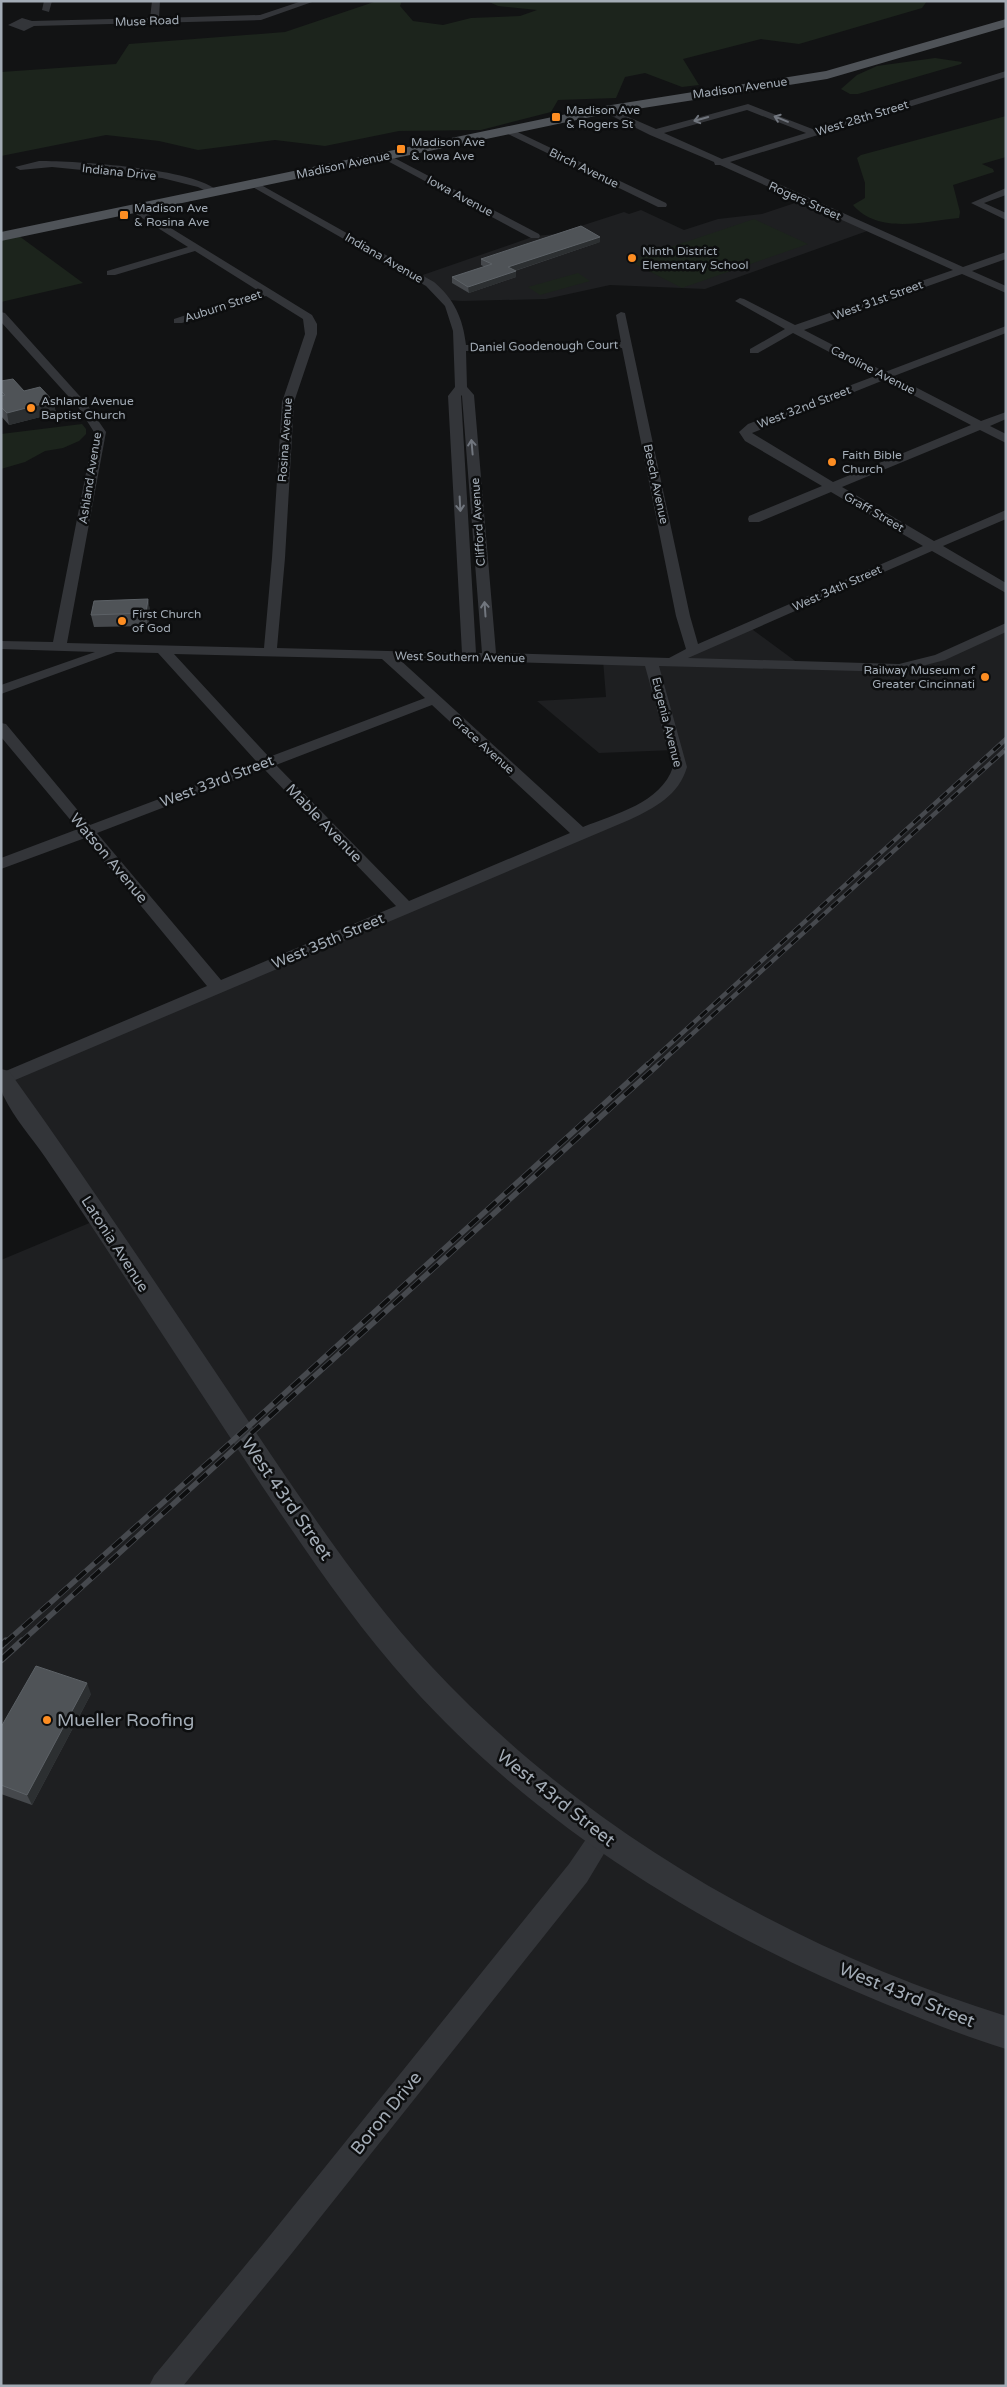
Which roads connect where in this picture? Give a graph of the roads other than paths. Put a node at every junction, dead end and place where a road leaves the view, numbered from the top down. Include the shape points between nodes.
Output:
1 (48, 1) edge
2 (156, 1) edge
3 (311, 1) edge
4 (46, 10) dead end
5 (154, 21) junction
6 (1006, 23) edge
7 (32, 24) dead end
8 (1006, 74) edge
9 (605, 110) junction
10 (507, 130) junction
11 (653, 133) junction
12 (815, 133) junction
13 (385, 156) junction
14 (718, 162) junction
15 (20, 167) dead end
16 (254, 184) junction
17 (1006, 191) edge
18 (214, 192) junction
19 (662, 205) dead end
20 (135, 209) junction
21 (1006, 217) edge
22 (535, 236) dead end
23 (1, 237) edge
24 (195, 248) junction
25 (1006, 255) edge
26 (962, 271) junction
27 (111, 273) dead end
28 (1006, 290) edge
29 (267, 292) junction
30 (740, 301) dead end
31 (1, 315) edge
32 (621, 315) dead end
33 (178, 320) dead end
34 (796, 329) junction
35 (1006, 329) edge
36 (628, 345) junction
37 (460, 348) junction
38 (754, 351) dead end
39 (460, 371) joint
40 (885, 376) junction
41 (461, 388) junction
42 (1006, 415) edge
43 (980, 425) junction
44 (744, 432) joint
45 (1006, 439) edge
46 (832, 487) junction
47 (1006, 514) edge
48 (754, 520) dead end
49 (933, 546) junction
50 (1006, 589) edge
51 (1006, 627) edge
52 (1, 645) edge
53 (59, 646) junction
54 (118, 648) junction
55 (162, 649) junction
56 (270, 652) junction
57 (694, 652) junction
58 (386, 655) junction
59 (469, 657) junction
60 (488, 658) junction
61 (651, 662) junction
62 (668, 662) junction
63 (918, 666) joint
64 (1, 690) edge
65 (433, 700) junction
66 (1, 728) edge
67 (266, 762) junction
68 (654, 801) joint
69 (87, 831) junction
70 (581, 834) junction
71 (1, 864) edge
72 (406, 907) junction
73 (218, 988) junction
74 (2, 1079) edge
75 (227, 1412) joint
76 (602, 1836) junction
77 (1006, 2033) edge
78 (164, 2386) edge

1 - 4 street
2 - 5 street
3 - 5 street, Muse Road via 261,17
5 - 7 street, Muse Road
6 - 9 main road, Madison Avenue via 827,75
8 - 12 street, West 28th Street
9 - 10 main road, Madison Avenue
9 - 11 street, Rogers Street
10 - 13 main road, Madison Avenue
10 - 19 street, Birch Avenue
12 -> 11 street via 748,107
11 - 14 street, Rogers Street
12 - 14 street, West 28th Street
13 - 16 main road, Madison Avenue
13 - 22 street, Iowa Avenue
14 - 26 street, Rogers Street
15 - 18 street, Indiana Drive via 52,164 171,177 199,182
16 - 18 main road, Madison Avenue
16 - 37 street, Indiana Avenue via 437,290 448,300 456,315
17 - 21 street via 976,203
18 - 20 main road, Madison Avenue
20 - 23 main road, Madison Avenue
20 - 24 street, Rosina Avenue
24 - 27 street
24 - 29 street, Rosina Avenue
25 - 26 street, West 31st Street
26 - 28 street, Rogers Street
26 - 34 street, West 31st Street
29 - 33 street, Auburn Street
29 - 56 street, Rosina Avenue via 308,317 312,325 310,341 288,392
30 - 34 street, Caroline Avenue
31 - 53 street, Ashland Avenue via 82,405 100,432
32 - 36 street, Beech Avenue
34 - 38 street, West 31st Street
34 - 40 street, Caroline Avenue
35 - 40 street, West 32nd Street
36 - 37 street, Daniel Goodenough Court
36 - 57 street, Beech Avenue via 683,616
37 - 39 street, Indiana Avenue
39 - 41 street, Clifford Avenue
40 - 43 street, Caroline Avenue
40 - 44 street, West 32nd Street
41 -> 59 street, Clifford Avenue via 454,396
60 -> 41 street, Clifford Avenue via 468,395
42 - 43 street
43 - 45 street, Caroline Avenue
43 - 46 street
44 - 46 street, Graff Street
46 - 48 street
46 - 49 street, Graff Street
47 - 49 street, West 34th Street
49 - 50 street, Graff Street
49 - 57 street, West 34th Street
51 - 63 street
52 - 53 street, West Southern Avenue
53 - 54 street, West Southern Avenue
54 - 55 street, West Southern Avenue
54 - 64 street
55 - 56 street, West Southern Avenue
55 - 67 street, Mable Avenue
56 - 58 street, West Southern Avenue
57 - 62 street, West 34th Street
58 - 59 street, West Southern Avenue
58 - 65 street, Grace Avenue
59 - 60 street, West Southern Avenue
60 - 61 street, West Southern Avenue
61 - 62 street, West Southern Avenue
61 - 68 street, Eugenia Avenue via 680,767 676,782
62 - 63 street, West Southern Avenue via 877,668
65 - 67 street, West 33rd Street
65 - 70 street, Grace Avenue
66 - 69 street, Watson Avenue
67 - 69 street, West 33rd Street
67 - 72 street, Mable Avenue
68 - 70 street, West 35th Street
69 - 71 street, West 33rd Street
69 - 73 street, Watson Avenue
70 - 72 street, West 35th Street
72 - 73 street, West 35th Street
73 - 74 street, West 35th Street
74 - 75 street, Latonia Avenue
75 - 76 street, West 43rd Street via 350,1590 420,1676 512,1766
76 - 77 street, West 43rd Street via 678,1885 772,1938 876,1985
76 - 78 street, Boron Drive via 578,1873

